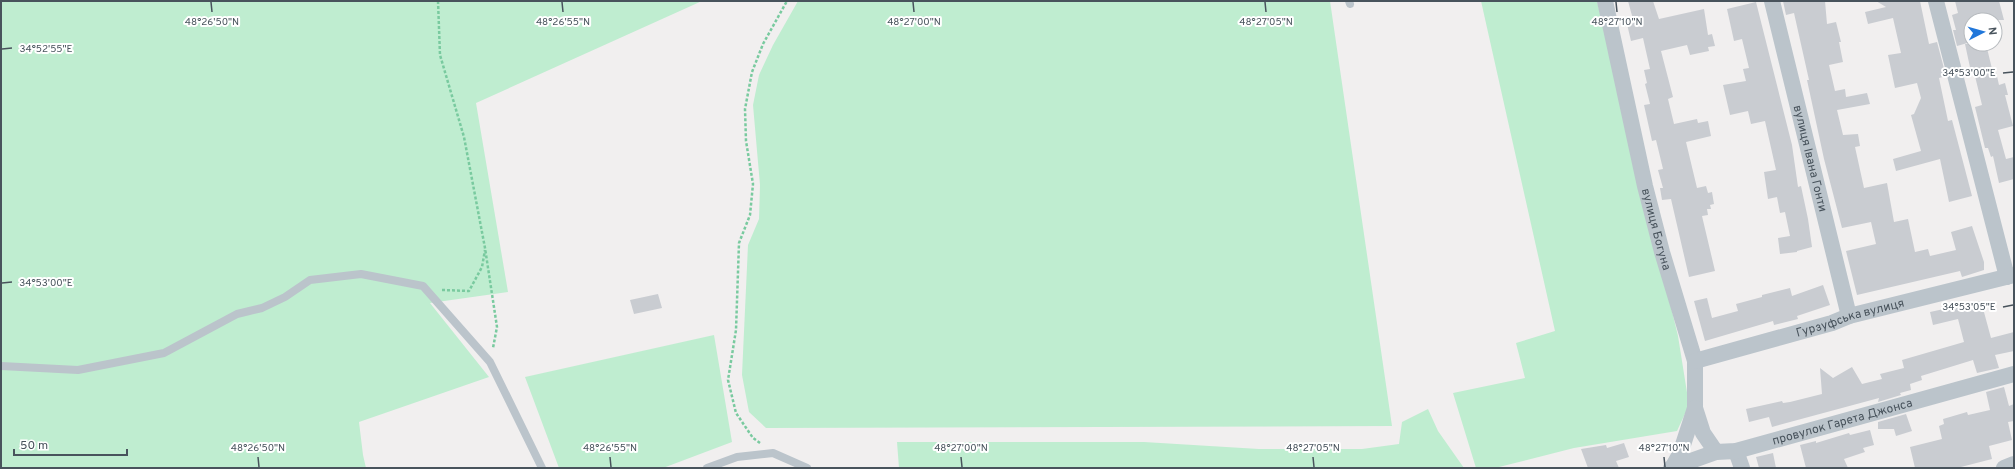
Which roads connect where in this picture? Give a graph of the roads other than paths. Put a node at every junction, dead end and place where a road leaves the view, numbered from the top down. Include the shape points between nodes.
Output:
1 (1605, 1) edge
2 (1772, 1) edge
3 (1936, 1) edge
4 (2010, 276) edge
5 (1849, 316) junction
6 (1694, 361) junction
7 (1, 366) edge
8 (2013, 377) edge
9 (1695, 408) junction
10 (1736, 451) junction
11 (1716, 452) junction
12 (2014, 464) edge
13 (542, 468) edge
14 (707, 468) edge
15 (807, 468) edge
16 (1671, 468) edge
17 (1742, 468) edge
18 (2004, 468) edge

1 - 6 street, вулиця Богуна via 1645,186
2 - 5 street, вулиця Івана Гонти
3 - 4 street, Гурзуфська вулиця
4 - 5 street, Гурзуфська вулиця
5 - 6 street, Гурзуфська вулиця
6 - 9 street, вулиця Богуна
7 - 13 lane via 78,370 164,353 237,314 262,308 285,297 310,280 361,274 423,286 490,362
8 - 10 street, провулок Гарета Джонса
9 - 11 street, вулиця Богуна via 1703,433
9 - 16 street via 1680,454
10 - 11 street, провулок Гарета Джонса
10 - 17 street
11 - 16 street, провулок Гарета Джонса
12 - 18 street
14 - 15 lane via 738,457 773,453

